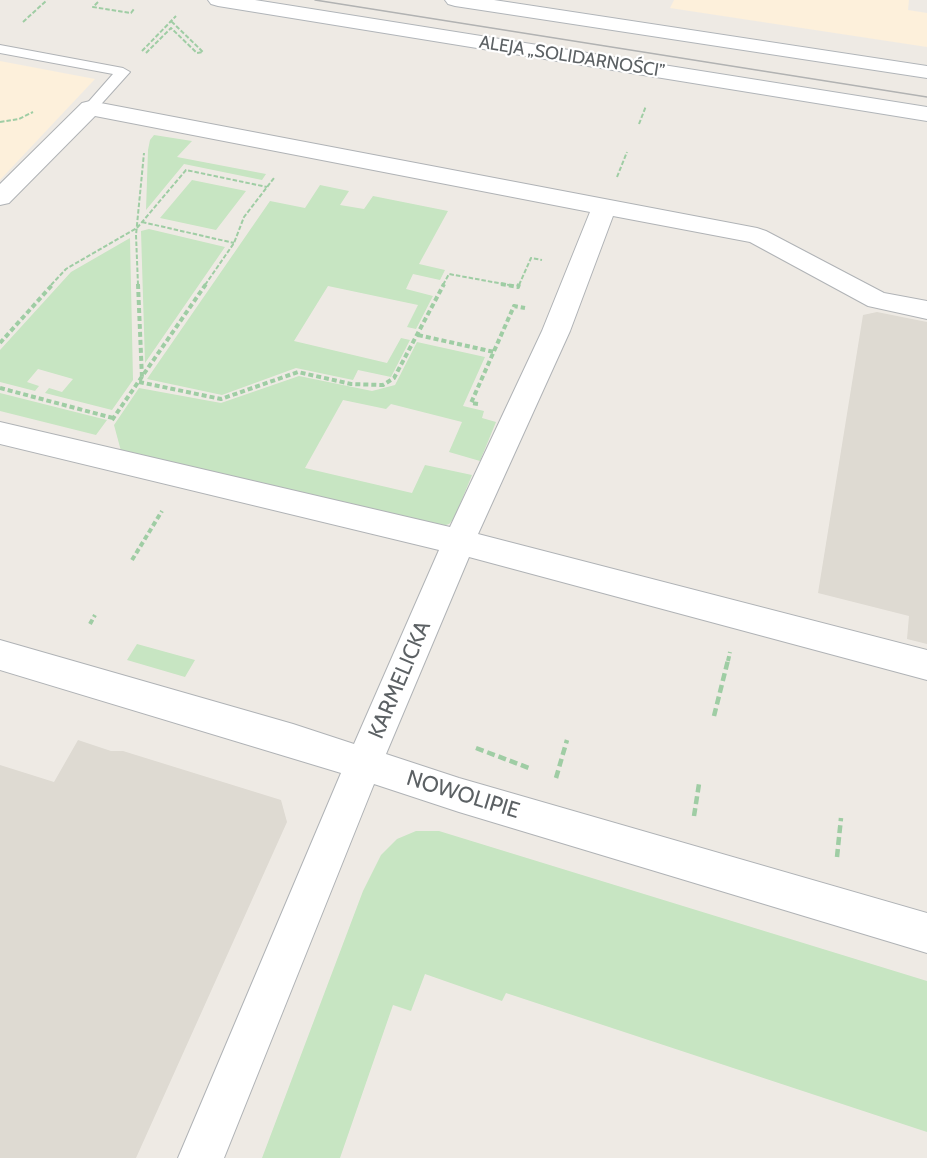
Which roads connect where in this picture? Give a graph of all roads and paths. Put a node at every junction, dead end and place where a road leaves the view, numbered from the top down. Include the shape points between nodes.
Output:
1 (47, 0) edge
2 (218, 0) edge
3 (455, 0) edge
4 (98, 3) dead end
5 (134, 9) dead end
6 (30, 15) dead end
7 (176, 16) dead end
8 (171, 21) junction
9 (145, 47) dead end
10 (0, 49) edge
11 (136, 57) dead end
12 (927, 72) edge
13 (40, 105) dead end
14 (646, 106) dead end
15 (90, 108) junction
16 (927, 114) edge
17 (0, 122) edge
18 (160, 122) junction
19 (639, 124) dead end
20 (296, 149) junction
21 (267, 187) junction
22 (0, 198) edge
23 (605, 206) junction
24 (142, 222) junction
25 (137, 228) junction
26 (234, 243) junction
27 (531, 258) dead end
28 (927, 310) edge
29 (418, 335) junction
30 (0, 343) edge
31 (494, 352) dead end
32 (140, 380) junction
33 (0, 388) edge
34 (113, 418) junction
35 (0, 433) edge
36 (87, 454) junction
37 (160, 514) dead end
38 (459, 542) junction
39 (132, 560) dead end
40 (95, 615) dead end
41 (90, 624) dead end
42 (0, 655) edge
43 (927, 665) edge
44 (721, 687) dead end
45 (714, 716) dead end
46 (567, 740) dead end
47 (364, 764) junction
48 (556, 778) dead end
49 (699, 784) dead end
50 (694, 816) dead end
51 (841, 818) dead end
52 (837, 857) dead end
53 (927, 933) edge
54 (201, 1158) edge

1 - 6 path
2 - 16 street, ALEJA „SOLIDARNOŚCI”
3 - 12 street, ALEJA „SOLIDARNOŚCI”
4 - 5 path via 93,7 130,13
7 - 8 path
8 - 9 path
8 - 11 path via 203,52 197,53 171,28 147,53
10 - 15 lane via 123,72
13 - 17 path via 19,119
14 - 19 path
15 - 18 street
15 - 22 street
18 - 20 street
18 - 25 path via 146,136
20 - 21 path
20 - 23 street
21 - 24 path via 186,170
21 - 26 path via 244,218
23 - 28 street via 757,236 877,300
23 - 38 street, KARMELICKA via 556,332
24 - 25 path
24 - 26 path
25 - 30 path via 66,269
25 - 32 path
26 - 32 path
27 - 29 path via 518,287 449,274
29 - 31 path
29 - 32 path via 394,378 383,385 351,384 298,372 221,399
32 - 34 path
33 - 34 path
34 - 36 path
35 - 36 street
36 - 38 street
37 - 39 path
38 - 43 street
38 - 47 street, KARMELICKA
40 - 41 path
42 - 47 street, NOWOLIPIE
44 - 45 path
46 - 48 path
47 - 53 street, NOWOLIPIE via 470,799
47 - 54 street, KARMELICKA
49 - 50 path
51 - 52 path

